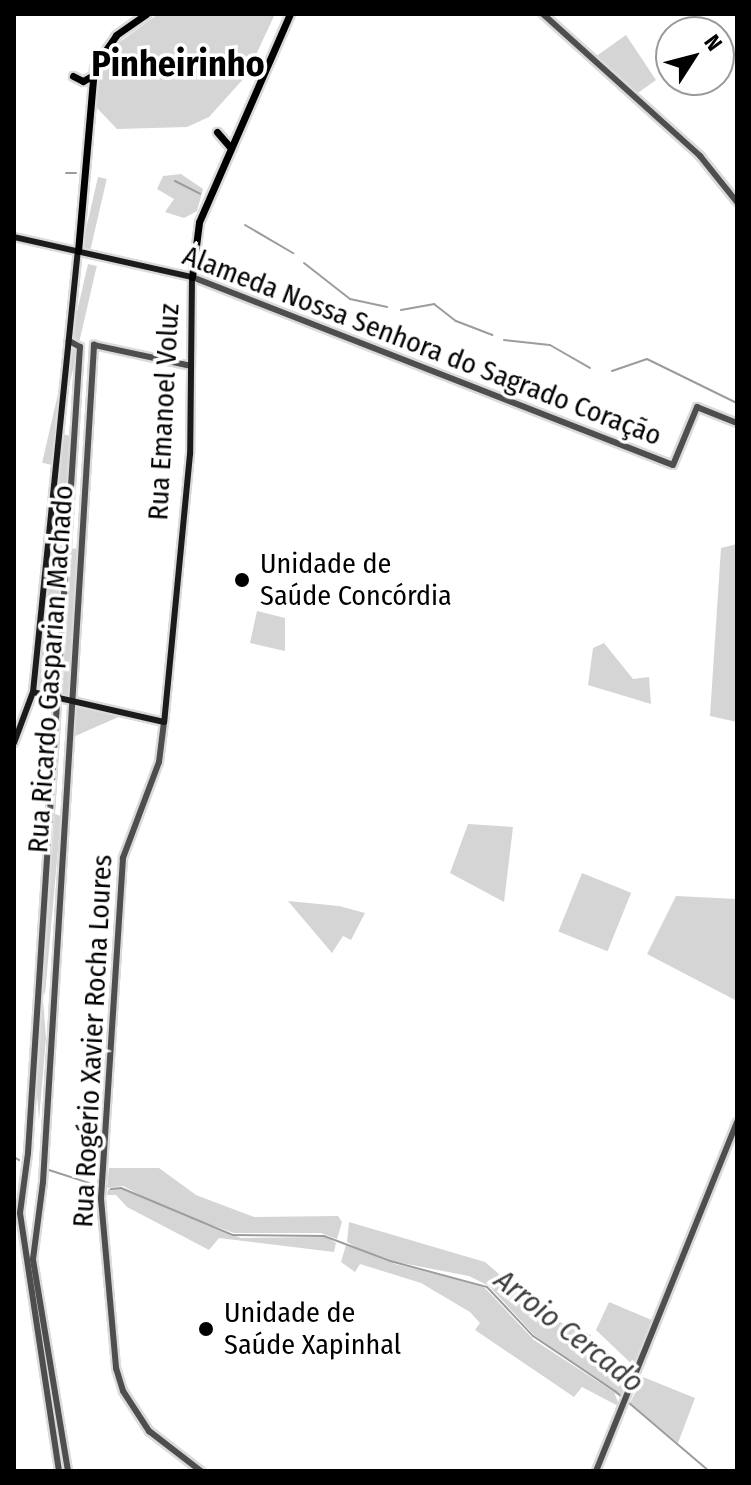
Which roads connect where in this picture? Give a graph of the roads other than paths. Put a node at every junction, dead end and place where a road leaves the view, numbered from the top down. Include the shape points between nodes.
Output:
1 (146, 14) edge
2 (290, 14) edge
3 (543, 14) edge
4 (73, 76) dead end
5 (92, 76) junction
6 (217, 132) dead end
7 (232, 150) junction
8 (737, 202) edge
9 (14, 237) edge
10 (78, 251) junction
11 (192, 277) junction
12 (69, 341) junction
13 (191, 366) junction
14 (737, 423) edge
15 (72, 475) junction
16 (85, 480) junction
17 (68, 541) junction
18 (81, 544) junction
19 (33, 692) junction
20 (59, 698) junction
21 (70, 701) junction
22 (57, 720) junction
23 (69, 722) junction
24 (164, 722) junction
25 (14, 743) edge
26 (132, 826) joint
27 (737, 1122) edge
28 (59, 1471) edge
29 (68, 1471) edge
30 (201, 1471) edge
31 (596, 1471) edge

1 - 5 main road via 109,42
2 - 7 main road, Rua Emanoel Voluz
3 - 8 street via 700,156
4 - 5 main road via 83,81
5 - 10 main road
6 - 7 main road
7 - 11 main road, Rua Emanoel Voluz via 199,222
9 - 10 main road, Alameda Nossa Senhora do Sagrado Coração
10 - 11 main road, Alameda Nossa Senhora do Sagrado Coração
10 - 12 main road
11 - 13 main road, Rua Emanoel Voluz
11 - 14 street, Alameda Nossa Senhora do Sagrado Coração via 673,465 697,407
12 - 15 street, Rua Ricardo Gasparian Machado via 80,344
12 - 19 main road
13 - 16 street, Rua Ricardo Gasparian Machado via 94,345
13 - 24 main road, Rua Emanoel Voluz via 190,454
15 - 16 street
15 - 17 street, Rua Ricardo Gasparian Machado
16 - 18 street, Rua Ricardo Gasparian Machado
17 - 18 street
17 - 20 street, Rua Ricardo Gasparian Machado via 55,686
18 - 21 street, Rua Ricardo Gasparian Machado via 77,663
19 - 20 main road
19 - 25 main road
20 - 21 main road
20 - 22 street, Rua Ricardo Gasparian Machado
21 - 23 street, Rua Ricardo Gasparian Machado
21 - 24 main road
22 - 23 street
22 - 28 street, Rua Ricardo Gasparian Machado via 20,1213
23 - 29 street, Rua Ricardo Gasparian Machado via 42,1198 33,1259
24 - 26 street, Rua Emanoel Voluz via 159,762
26 - 30 street, Rua Rogério Xavier Rocha Loures via 123,858 101,1199 116,1368 131,1406 154,1436
27 - 31 street

